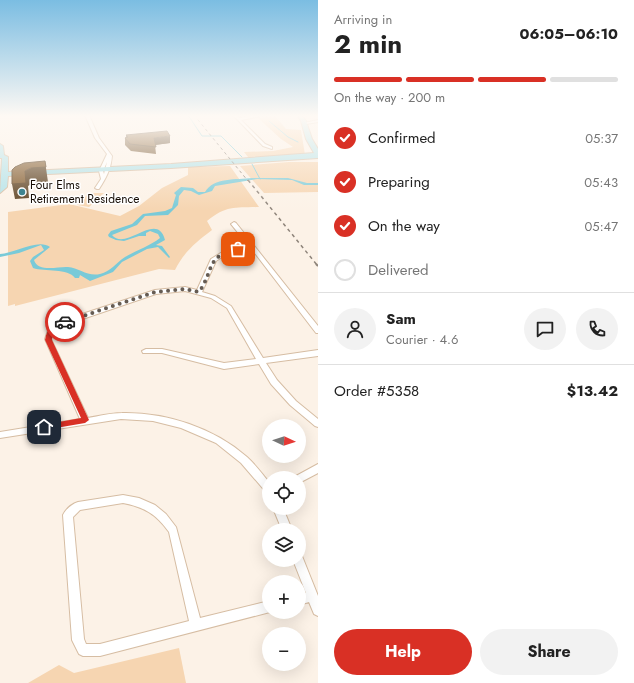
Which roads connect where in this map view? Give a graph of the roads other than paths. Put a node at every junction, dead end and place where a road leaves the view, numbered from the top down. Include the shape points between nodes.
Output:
1 (103, 147) edge
2 (311, 147) edge
3 (0, 156) edge
4 (316, 157) edge
5 (106, 167) junction
6 (2, 173) edge
7 (97, 188) dead end
8 (0, 191) edge
9 (234, 224) dead end
10 (252, 246) junction
11 (199, 292) junction
12 (318, 331) edge
13 (146, 351) dead end
14 (318, 353) edge
15 (263, 361) junction
16 (85, 420) junction
17 (318, 424) edge
18 (0, 435) edge
19 (318, 468) edge
20 (306, 475) edge
21 (262, 481) edge
22 (301, 567) edge
23 (312, 596) junction
24 (306, 598) edge
25 (262, 609) edge
26 (318, 610) edge
27 (196, 625) junction

1 - 5 street via 108,155
2 - 4 main road
3 - 6 main road via 4,157
4 - 5 main road via 276,161
5 - 6 main road
5 - 7 street
6 - 8 main road via 4,187
9 - 10 street
10 - 11 street via 217,256
10 - 12 street
11 - 15 street via 229,307
11 - 16 street via 185,289 155,292 57,325 50,332 48,340
13 - 15 street via 162,351 224,366
14 - 15 street
15 - 17 street via 274,382 293,403
16 - 18 street
16 - 21 street via 122,416 153,418 184,425 219,441 244,460
19 - 20 street
22 - 23 street
23 - 24 street
23 - 26 street
25 - 27 street
27 - 27 street via 100,650 83,650 78,640 67,520 71,511 78,506 123,499 136,501 158,511 173,530

